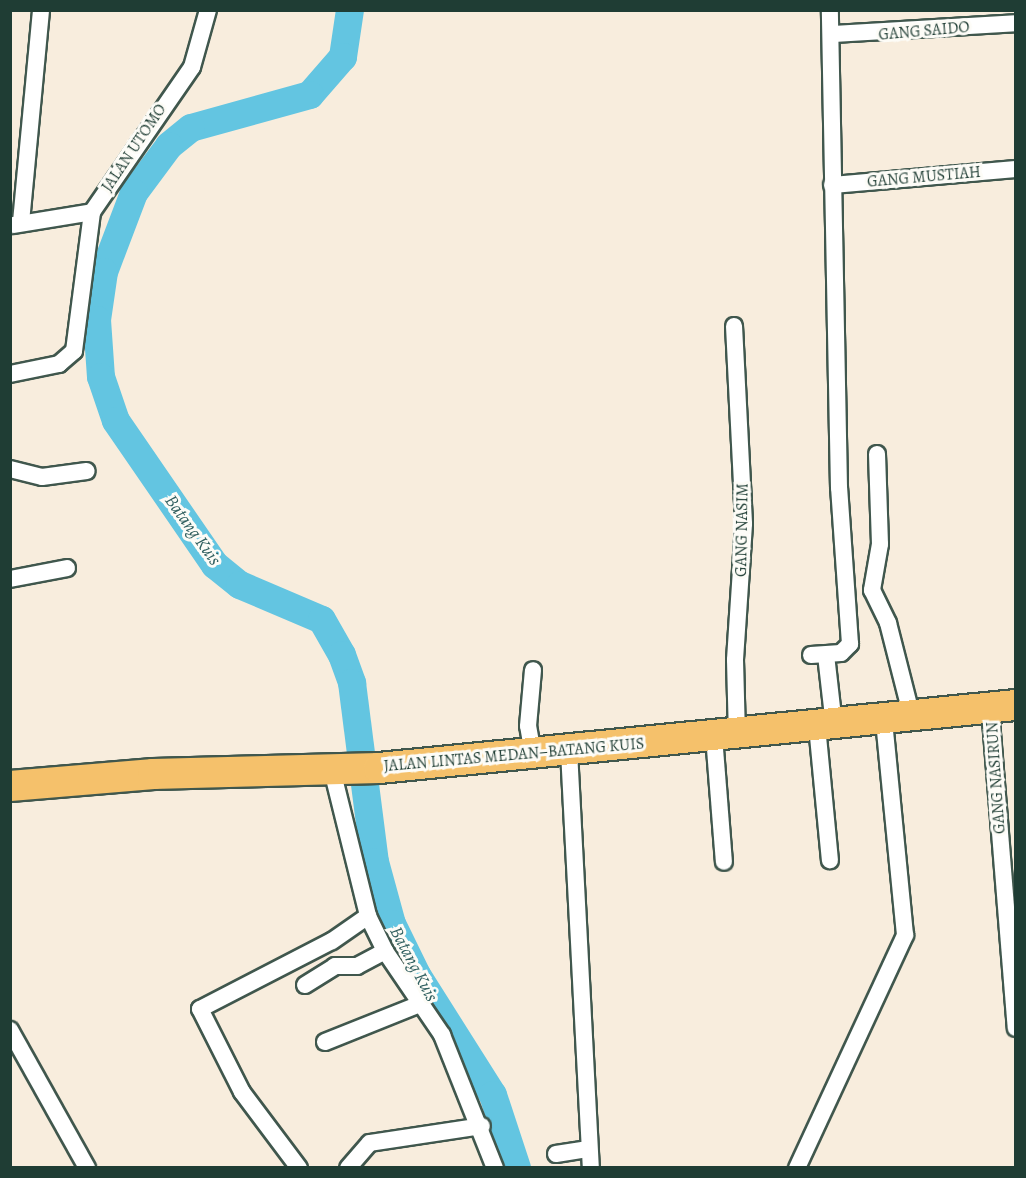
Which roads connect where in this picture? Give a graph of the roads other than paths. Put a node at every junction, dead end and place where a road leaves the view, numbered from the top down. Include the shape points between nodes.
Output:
1 (41, 10) edge
2 (208, 10) edge
3 (830, 10) edge
4 (1016, 22) edge
5 (833, 34) junction
6 (1016, 169) edge
7 (832, 185) junction
8 (92, 212) junction
9 (16, 224) edge
10 (734, 326) dead end
11 (10, 374) edge
12 (877, 454) dead end
13 (10, 470) edge
14 (87, 471) dead end
15 (67, 568) dead end
16 (10, 579) edge
17 (533, 670) dead end
18 (1003, 706) edge
19 (898, 718) junction
20 (825, 726) junction
21 (726, 735) junction
22 (569, 751) junction
23 (533, 754) junction
24 (354, 769) junction
25 (10, 786) edge
26 (830, 860) dead end
27 (724, 862) dead end
28 (368, 916) junction
29 (385, 951) junction
30 (305, 985) dead end
31 (420, 1004) junction
32 (1016, 1028) edge
33 (10, 1030) edge
34 (325, 1042) dead end
35 (482, 1126) junction
36 (589, 1149) junction
37 (556, 1154) dead end
38 (87, 1167) edge
39 (299, 1167) edge
40 (348, 1167) edge
41 (495, 1167) edge
42 (591, 1167) edge
43 (797, 1167) edge

1 - 9 street
2 - 8 street, JALAN UTOMO via 192,68
3 - 5 street
4 - 5 street, GANG SAIDO
5 - 7 street
6 - 7 street, GANG MUSTIAH
7 - 20 street via 839,488 850,644 841,653 818,655
8 - 9 street
8 - 11 street via 74,351 59,364
10 - 21 street, GANG NASIM via 744,524
12 - 19 street via 880,544 872,590 888,623
13 - 14 street via 42,477
15 - 16 street
17 - 23 street via 528,726
18 - 19 highway, JALAN LINTAS MEDAN–BATANG KUIS
18 - 32 street, GANG NASIRUN
19 - 20 highway, JALAN LINTAS MEDAN–BATANG KUIS
19 - 43 street via 905,935
20 - 21 highway, JALAN LINTAS MEDAN–BATANG KUIS
20 - 26 street
21 - 22 highway, JALAN LINTAS MEDAN–BATANG KUIS
21 - 27 street, GANG NASIM
22 - 23 highway, JALAN LINTAS MEDAN–BATANG KUIS
22 - 36 street
23 - 24 highway, JALAN LINTAS MEDAN–BATANG KUIS
24 - 25 highway, JALAN LINTAS MEDAN–BATANG KUIS via 165,773
24 - 28 street
28 - 29 street
28 - 39 street via 332,941 200,1009 242,1092
29 - 30 street via 357,966 335,966
29 - 31 street
31 - 34 street
31 - 35 street via 442,1035
33 - 38 street
35 - 40 street via 370,1143
35 - 41 street
36 - 37 street
36 - 42 street

